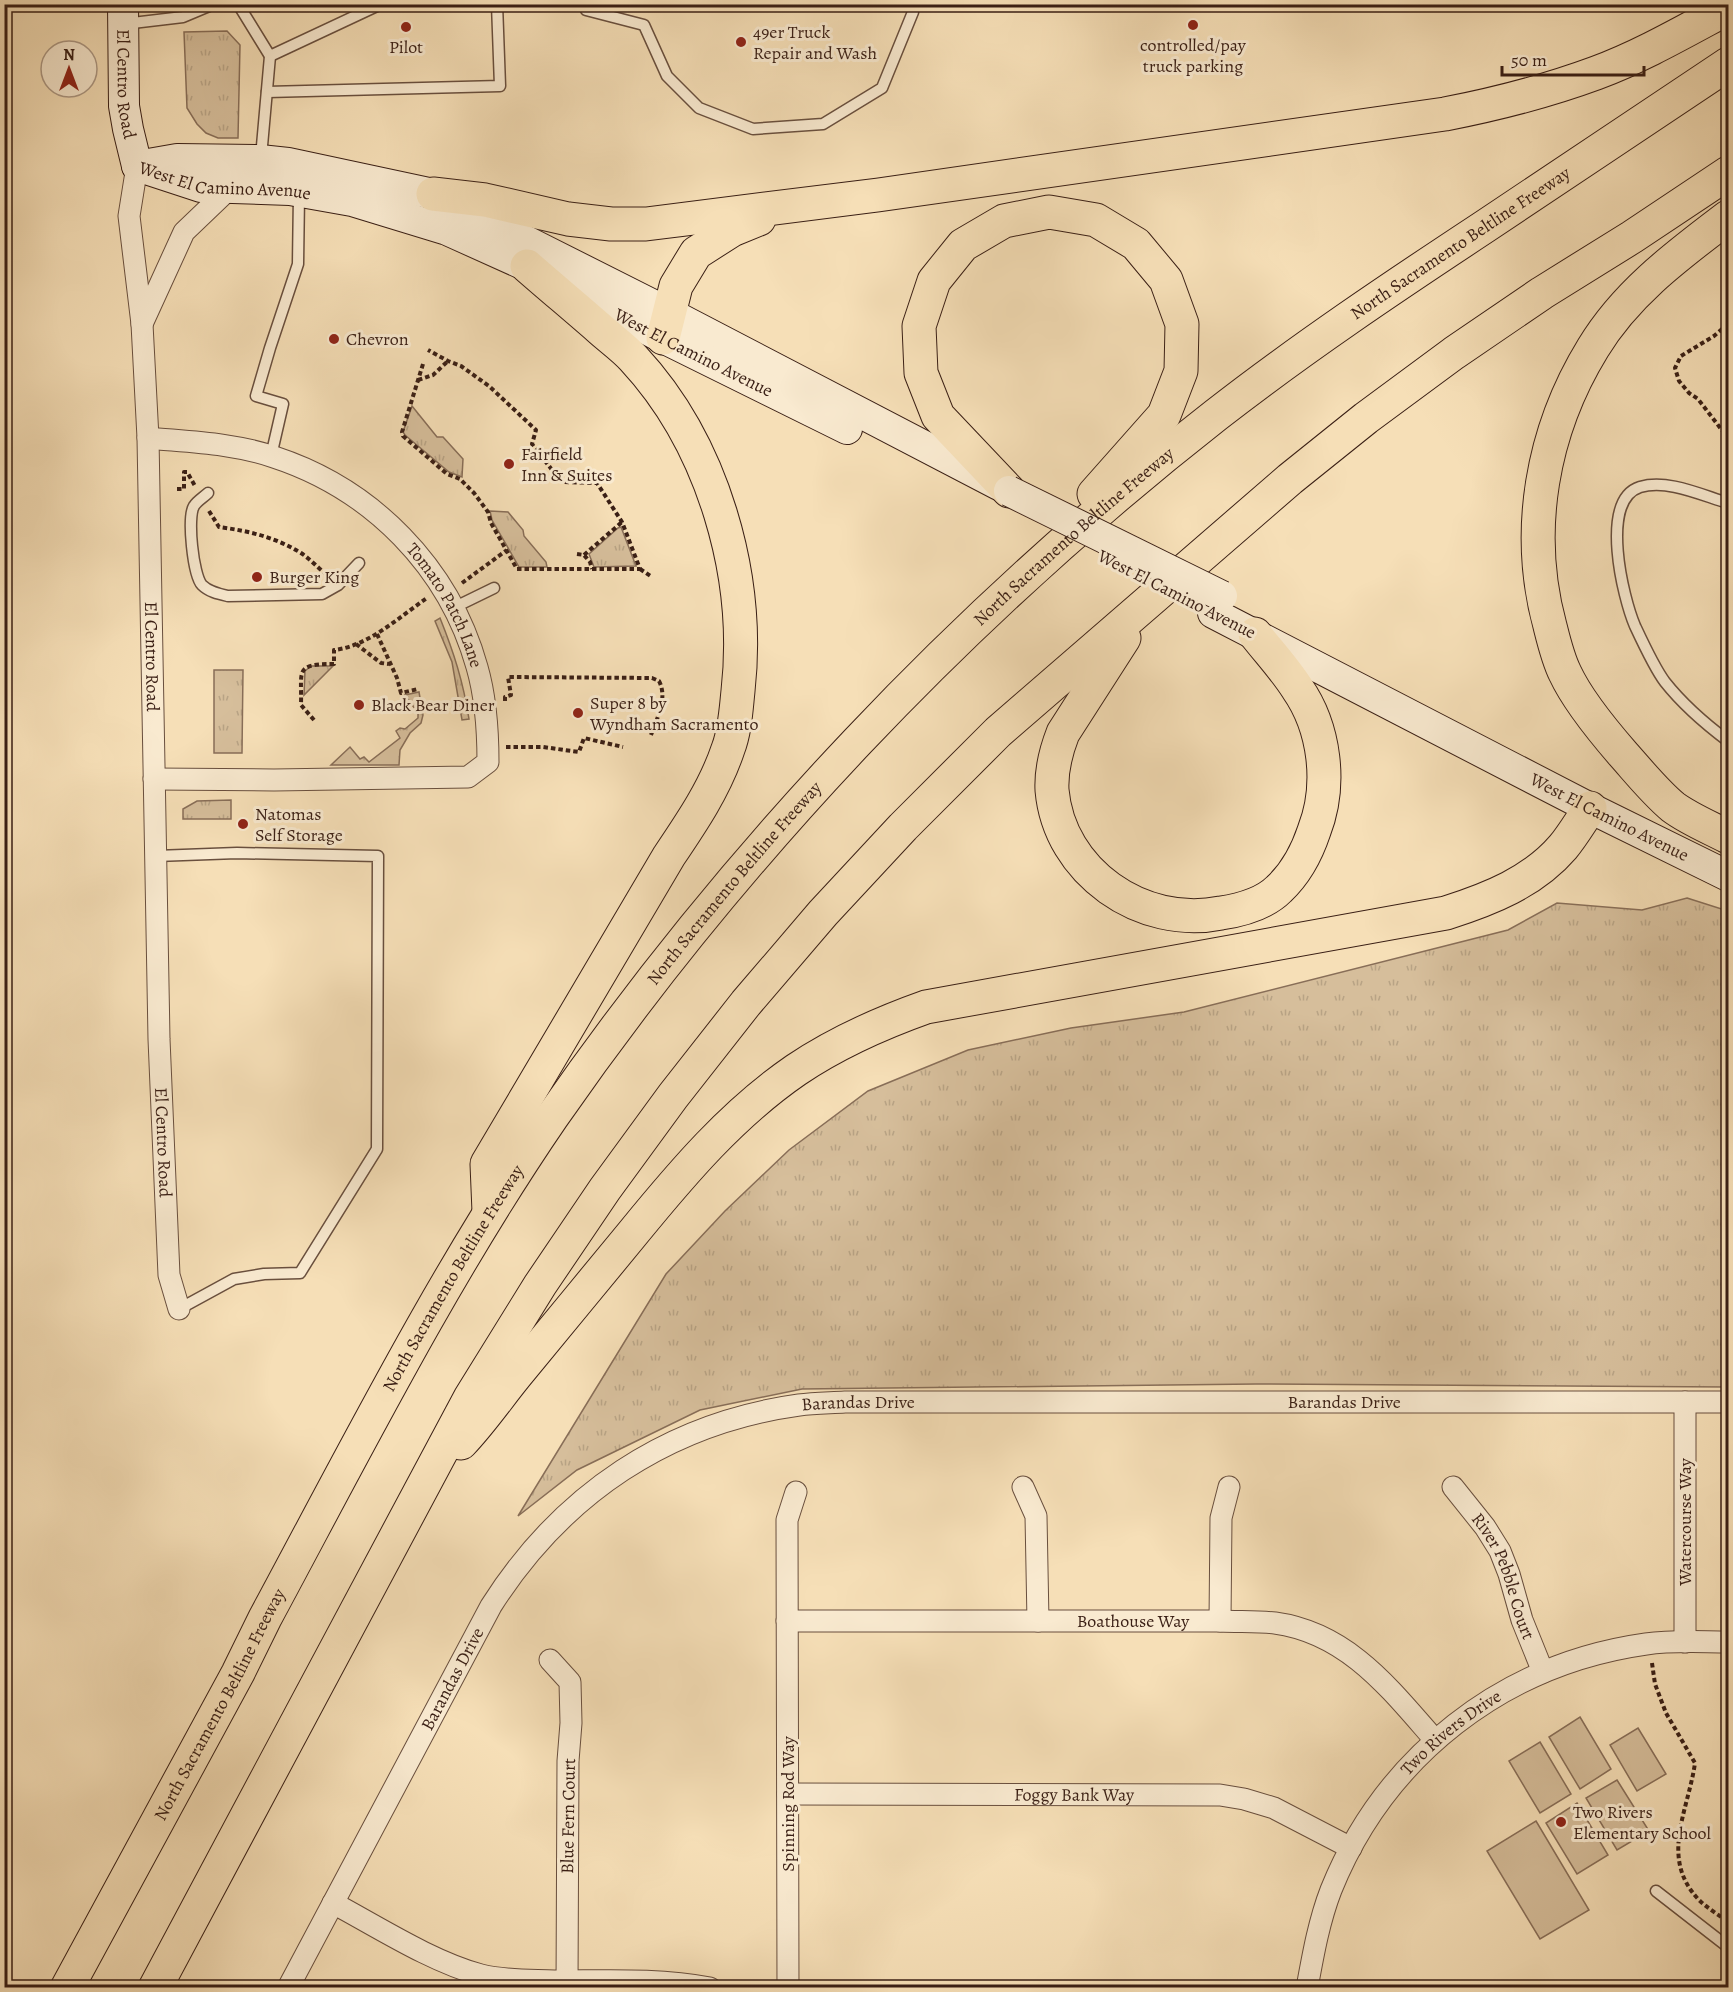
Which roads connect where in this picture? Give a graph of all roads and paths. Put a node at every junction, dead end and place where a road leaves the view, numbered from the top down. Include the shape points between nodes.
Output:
1 (214, 4) edge
2 (238, 4) edge
3 (381, 4) edge
4 (497, 4) edge
5 (913, 4) edge
6 (1728, 8) edge
7 (586, 10) dead end
8 (123, 14) edge
9 (270, 56) junction
10 (1728, 64) edge
11 (267, 92) junction
12 (260, 160) junction
13 (137, 166) junction
14 (1728, 174) edge
15 (230, 188) junction
16 (298, 192) junction
17 (433, 194) junction
18 (878, 195) junction
19 (1728, 217) edge
20 (527, 266) junction
21 (142, 324) junction
22 (1728, 324) edge
23 (666, 326) junction
24 (428, 350) dead end
25 (448, 361) junction
26 (423, 364) dead end
27 (418, 381) junction
28 (148, 438) junction
29 (1728, 438) edge
30 (271, 456) junction
31 (177, 489) dead end
32 (205, 496) junction
33 (1006, 498) junction
34 (1728, 503) edge
35 (622, 522) junction
36 (577, 554) dead end
37 (584, 555) junction
38 (358, 563) dead end
39 (592, 569) junction
40 (640, 569) junction
41 (652, 577) dead end
42 (1022, 577) junction
43 (334, 581) dead end
44 (494, 588) dead end
45 (1148, 602) junction
46 (1217, 604) junction
47 (453, 608) junction
48 (1255, 634) junction
49 (356, 643) junction
50 (389, 664) junction
51 (418, 689) dead end
52 (505, 704) dead end
53 (314, 720) dead end
54 (651, 735) dead end
55 (1728, 741) edge
56 (503, 747) dead end
57 (623, 747) dead end
58 (154, 778) junction
59 (1593, 800) junction
60 (1728, 837) edge
61 (1728, 854) edge
62 (156, 856) junction
63 (1728, 876) edge
64 (489, 1212) junction
65 (179, 1309) joint
66 (1685, 1402) junction
67 (1728, 1402) edge
68 (430, 1475) junction
69 (1023, 1487) dead end
70 (1229, 1487) dead end
71 (1453, 1487) dead end
72 (796, 1492) dead end
73 (787, 1621) junction
74 (1038, 1621) junction
75 (1220, 1621) junction
76 (1685, 1642) junction
77 (1728, 1642) edge
78 (550, 1659) dead end
79 (1652, 1659) dead end
80 (1543, 1672) junction
81 (1435, 1740) junction
82 (788, 1794) junction
83 (1351, 1848) junction
84 (1656, 1891) dead end
85 (333, 1903) junction
86 (1728, 1922) edge
87 (1728, 1947) edge
88 (567, 1984) edge
89 (67, 1988) edge
90 (155, 1988) edge
91 (288, 1988) edge
92 (710, 1988) edge
93 (788, 1988) edge
94 (1307, 1988) edge

1 - 8 lane via 183,17
2 - 9 lane
3 - 9 lane
4 - 11 lane via 500,86
5 - 7 lane via 882,88 823,124 753,129 699,108 667,76 644,25
6 - 18 highway via 1598,72 1487,106
8 - 13 main road, El Centro Road via 124,106
9 - 11 lane
10 - 42 highway, North Sacramento Beltline Freeway via 1312,343 1198,430
11 - 12 lane
12 - 13 main road, West El Camino Avenue via 177,159
12 - 17 main road, West El Camino Avenue
13 - 15 main road, West El Camino Avenue via 201,187
13 - 21 street, El Centro Road via 129,216
14 - 45 highway via 1454,353 1290,479
15 - 16 main road, West El Camino Avenue
15 - 21 street via 184,232
16 - 20 main road, West El Camino Avenue via 352,201 447,230
16 - 30 lane via 298,264 256,396 283,404
17 - 18 highway via 485,200 568,219 646,225
17 - 23 main road, West El Camino Avenue
18 - 23 highway via 756,220 732,230 696,253 676,286
19 - 60 highway via 1648,281 1593,346 1572,385 1550,446 1539,501 1538,529 1546,614 1565,674 1608,737 1642,776 1674,807
20 - 23 main road, West El Camino Avenue
20 - 64 highway via 632,357 680,423 702,466 728,542 737,590 740,674 729,746 718,776 487,1164
21 - 28 street, El Centro Road
22 - 29 path via 1681,356 1676,368 1679,381
23 - 33 main road, West El Camino Avenue
24 - 25 path
25 - 27 path via 433,375
25 - 35 path via 489,386 536,430 532,444 560,479 597,483
26 - 27 path
27 - 39 path via 403,435 474,493 517,569
28 - 30 street, Tomato Patch Lane via 230,446
28 - 58 street, El Centro Road
30 - 47 street, Tomato Patch Lane via 326,479 375,512 430,568
31 - 32 path via 184,489 187,472
32 - 38 lane via 192,510 194,561 196,576 216,593 322,594 338,585
32 - 43 path via 219,527 256,532 282,544 302,554
33 - 42 highway via 938,416 921,373 919,326 934,281 963,245 1004,221 1050,212 1096,220 1136,244 1166,280 1182,324 1181,371 1164,415
33 - 46 main road, West El Camino Avenue
34 - 55 lane via 1674,487 1637,488 1621,503 1617,526 1620,570 1635,624 1664,681 1698,719
35 - 37 path
35 - 40 path
36 - 37 path
37 - 39 path
39 - 40 path
40 - 41 path
42 - 64 highway, North Sacramento Beltline Freeway via 878,720 740,873 607,1041
44 - 47 lane
45 - 48 highway via 1063,733 1052,789 1063,835 1080,861 1112,890 1158,912 1211,916 1256,903 1278,890 1295,869 1317,825 1324,768 1318,732 1298,688
45 - 68 highway via 998,732 823,913 746,1003 659,1115 540,1285 470,1398
46 - 48 main road, West El Camino Avenue
46 - 59 main road, West El Camino Avenue
47 - 58 street, Tomato Patch Lane via 478,668 486,714 488,762 468,777
48 - 59 main road, West El Camino Avenue
49 - 50 path via 381,663
49 - 50 path via 376,634
49 - 53 path via 334,650 334,664 311,664 305,668 301,705
50 - 51 path via 401,693
52 - 54 path via 505,697 511,695 508,677 652,678 663,688 663,701
56 - 57 path via 579,752 584,738
58 - 62 street, El Centro Road
59 - 61 main road, West El Camino Avenue
59 - 63 main road, West El Camino Avenue
59 - 68 highway via 1564,846 1546,864 1515,886 1446,913 926,1007 859,1034 820,1055 748,1107 683,1173 482,1421
62 - 65 street, El Centro Road via 169,1275
62 - 65 lane via 378,856 377,1149 300,1273 234,1279
64 - 89 highway, North Sacramento Beltline Freeway via 442,1291
66 - 67 street, Barandas Drive
66 - 76 street, Watercourse Way
66 - 85 street, Barandas Drive via 845,1402 800,1404 715,1424 635,1461 598,1486 534,1546 491,1606
68 - 90 highway
69 - 74 street via 1036,1516
70 - 75 street via 1221,1518
71 - 80 street, River Pebble Court via 1500,1551
72 - 73 street, Spinning Rod Way via 787,1520
73 - 74 street, Boathouse Way
73 - 82 street, Spinning Rod Way
74 - 75 street, Boathouse Way
75 - 81 street, Boathouse Way via 1275,1623 1323,1637 1374,1672
76 - 77 street, Two Rivers Drive
76 - 80 street, Two Rivers Drive via 1600,1653
78 - 88 street, Blue Fern Court via 570,1682
79 - 86 path via 1655,1684 1666,1713 1695,1763 1677,1838 1679,1862 1686,1883 1700,1901
80 - 81 street, Two Rivers Drive via 1500,1693
81 - 83 street, Two Rivers Drive via 1384,1796
82 - 83 street, Foggy Bank Way via 1220,1795 1274,1808
82 - 93 street, Spinning Rod Way
83 - 94 street, Two Rivers Drive via 1331,1891
84 - 87 lane
85 - 88 street via 455,1966 513,1980
85 - 91 street, Barandas Drive
88 - 92 street via 657,1981

